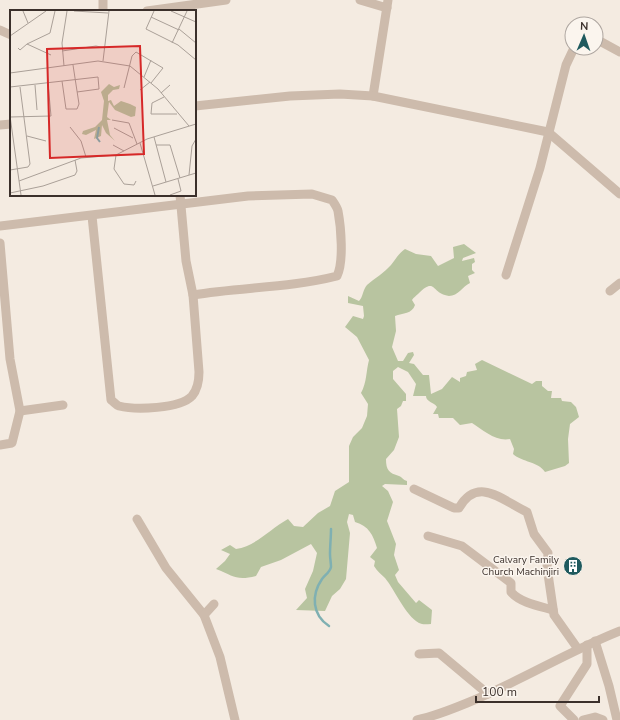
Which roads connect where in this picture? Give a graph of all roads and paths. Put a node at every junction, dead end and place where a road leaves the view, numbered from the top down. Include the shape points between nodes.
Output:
1 (226, 0) edge
2 (360, 0) edge
3 (387, 4) edge
4 (154, 10) edge
5 (0, 30) edge
6 (10, 35) edge
7 (604, 43) edge
8 (620, 52) edge
9 (570, 56) edge
10 (373, 96) junction
11 (196, 106) edge
12 (10, 124) edge
13 (0, 125) edge
14 (548, 132) junction
15 (620, 194) edge
16 (180, 200) edge
17 (92, 216) junction
18 (0, 226) edge
19 (0, 243) edge
20 (506, 275) dead end
21 (620, 283) edge
22 (610, 291) dead end
23 (193, 294) junction
24 (63, 406) dead end
25 (20, 411) junction
26 (0, 445) edge
27 (414, 488) dead end
28 (137, 519) dead end
29 (428, 536) dead end
30 (214, 604) dead end
31 (553, 610) junction
32 (204, 615) junction
33 (620, 631) edge
34 (586, 645) junction
35 (419, 654) dead end
36 (488, 694) junction
37 (432, 718) edge
38 (235, 720) edge
39 (417, 720) edge
40 (574, 720) edge
41 (583, 720) edge
42 (604, 720) edge
43 (617, 720) edge

1 - 4 street
2 - 3 street
3 - 10 street
5 - 6 street
7 - 8 street
9 - 14 street
10 - 11 street via 290,96
10 - 14 street
12 - 13 street
14 - 15 street
14 - 20 street via 540,168
16 - 17 street
16 - 23 street via 186,261
16 - 23 street via 312,194 332,200 338,209 341,242 340,269 337,276
17 - 18 street
17 - 23 street via 110,394 111,400 117,406 176,405 191,396 198,385 199,372
19 - 25 street via 10,359
21 - 22 street
24 - 25 street
25 - 26 street via 12,443
27 - 31 street via 454,508 459,508 464,499 473,492 488,492 527,512 534,534 548,553 547,567
28 - 32 street via 166,568
29 - 31 street via 462,546 492,570 508,579 511,583 511,592 517,598
30 - 32 street
31 - 34 street via 554,615
32 - 38 street via 220,657
33 - 34 street
34 - 36 street
34 - 40 street via 587,664 560,706
34 - 43 street via 609,686
35 - 36 street via 439,652
36 - 37 street
37 - 39 street
41 - 42 street via 595,717

